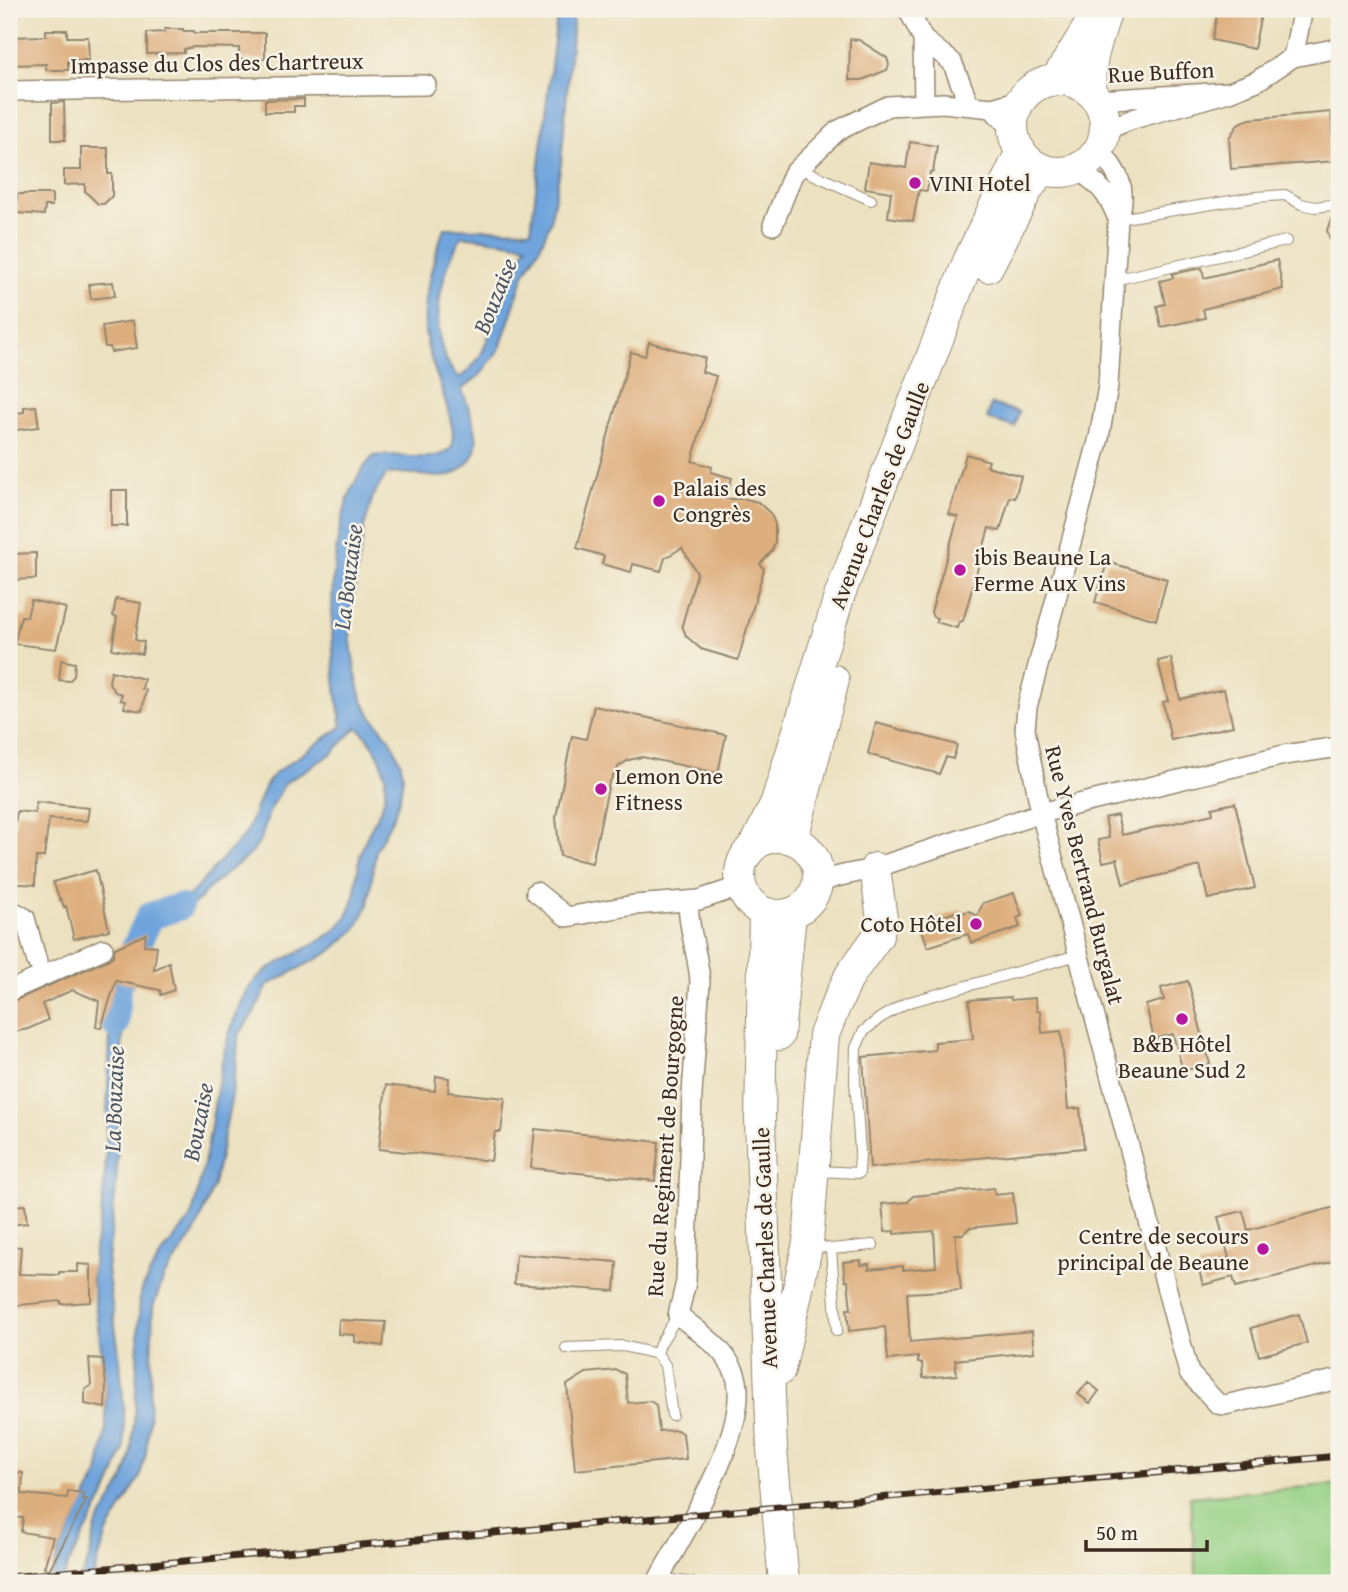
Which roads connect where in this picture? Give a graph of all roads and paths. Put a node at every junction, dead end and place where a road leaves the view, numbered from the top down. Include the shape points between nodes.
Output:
1 (908, 9) edge
2 (1100, 9) edge
3 (1107, 9) edge
4 (1303, 9) edge
5 (923, 39) junction
6 (1339, 48) edge
7 (1293, 57) junction
8 (1055, 80) junction
9 (426, 85) dead end
10 (9, 91) edge
11 (1228, 92) junction
12 (1094, 96) junction
13 (1023, 99) junction
14 (934, 103) junction
15 (969, 104) junction
16 (992, 108) junction
17 (1102, 139) junction
18 (1026, 151) junction
19 (799, 168) junction
20 (1076, 169) junction
21 (871, 200) dead end
22 (1339, 204) edge
23 (1118, 219) junction
24 (773, 225) dead end
25 (1286, 241) dead end
26 (1114, 280) junction
27 (1339, 747) edge
28 (1041, 814) junction
29 (793, 839) junction
30 (755, 845) junction
31 (876, 868) junction
32 (818, 885) junction
33 (741, 886) junction
34 (536, 891) dead end
35 (688, 901) junction
36 (9, 909) edge
37 (778, 913) junction
38 (103, 949) dead end
39 (1078, 955) junction
40 (37, 962) dead end
41 (9, 991) edge
42 (814, 1170) junction
43 (873, 1245) dead end
44 (820, 1246) junction
45 (678, 1315) junction
46 (837, 1331) dead end
47 (566, 1348) dead end
48 (657, 1354) junction
49 (780, 1374) junction
50 (1339, 1379) edge
51 (672, 1415) dead end
52 (658, 1580) edge
53 (692, 1583) edge
54 (784, 1583) edge
55 (797, 1583) edge

1 - 5 street
2 - 8 main road
3 - 12 main road via 1089,78
4 - 7 street
5 - 14 street
5 - 15 street via 952,62
6 - 7 street, Rue Buffon
7 - 11 street, Rue Buffon via 1257,81
8 - 12 main road via 1068,81
8 - 13 main road via 1043,83
9 - 10 street, Impasse du Clos des Chartreux
11 - 12 street, Rue Buffon
11 - 17 street, Rue Buffon via 1133,119
12 - 17 main road via 1105,119
13 - 16 street
13 - 18 main road, Avenue Charles de Gaulle via 1017,109
14 - 15 street
14 - 19 street via 888,106 837,131
15 - 16 street
16 - 18 street
17 - 20 main road via 1093,157
17 - 23 street, Rue Yves Bertrand Burgalat via 1124,191
18 - 20 main road via 1054,172
18 - 29 main road, Avenue Charles de Gaulle via 1028,189 992,257 859,586
18 - 30 main road, Avenue Charles de Gaulle via 969,259 845,582 776,802
19 - 21 lane
19 - 24 street
20 - 23 street via 1110,198
22 - 23 lane via 1315,207 1284,195
23 - 26 street, Rue Yves Bertrand Burgalat
25 - 26 lane
26 - 28 street, Rue Yves Bertrand Burgalat via 1108,386 1099,438 1027,707 1025,730
27 - 28 street via 1284,755
28 - 31 street
28 - 39 street, Rue Yves Bertrand Burgalat
29 - 30 main road via 767,839
29 - 32 main road via 816,863
30 - 33 main road, Avenue Charles de Gaulle via 742,864
31 - 32 street via 829,878
31 - 42 main road via 882,919 878,936 850,975 824,1035
32 - 37 main road via 803,908
33 - 35 street
33 - 37 main road via 746,897
34 - 35 street via 567,917
35 - 45 street, Rue du Regiment de Bourgogne via 700,981 686,1282
36 - 40 street via 26,918
37 - 49 main road, Avenue Charles de Gaulle via 770,1236
37 - 54 main road, Avenue Charles de Gaulle via 760,1121 772,1449
38 - 41 street
39 - 42 lane via 906,1003 880,1018 863,1032 856,1048 859,1173
39 - 50 street, Rue Yves Bertrand Burgalat via 1189,1373 1217,1404 1226,1405
42 - 44 main road
43 - 44 lane
44 - 46 lane
44 - 49 main road
45 - 48 lane
45 - 52 street, Rue du Regiment de Bourgogne via 728,1361 738,1391 724,1453
47 - 48 lane via 623,1346
48 - 51 lane via 665,1365
49 - 55 main road, Avenue Charles de Gaulle
52 - 53 lane

